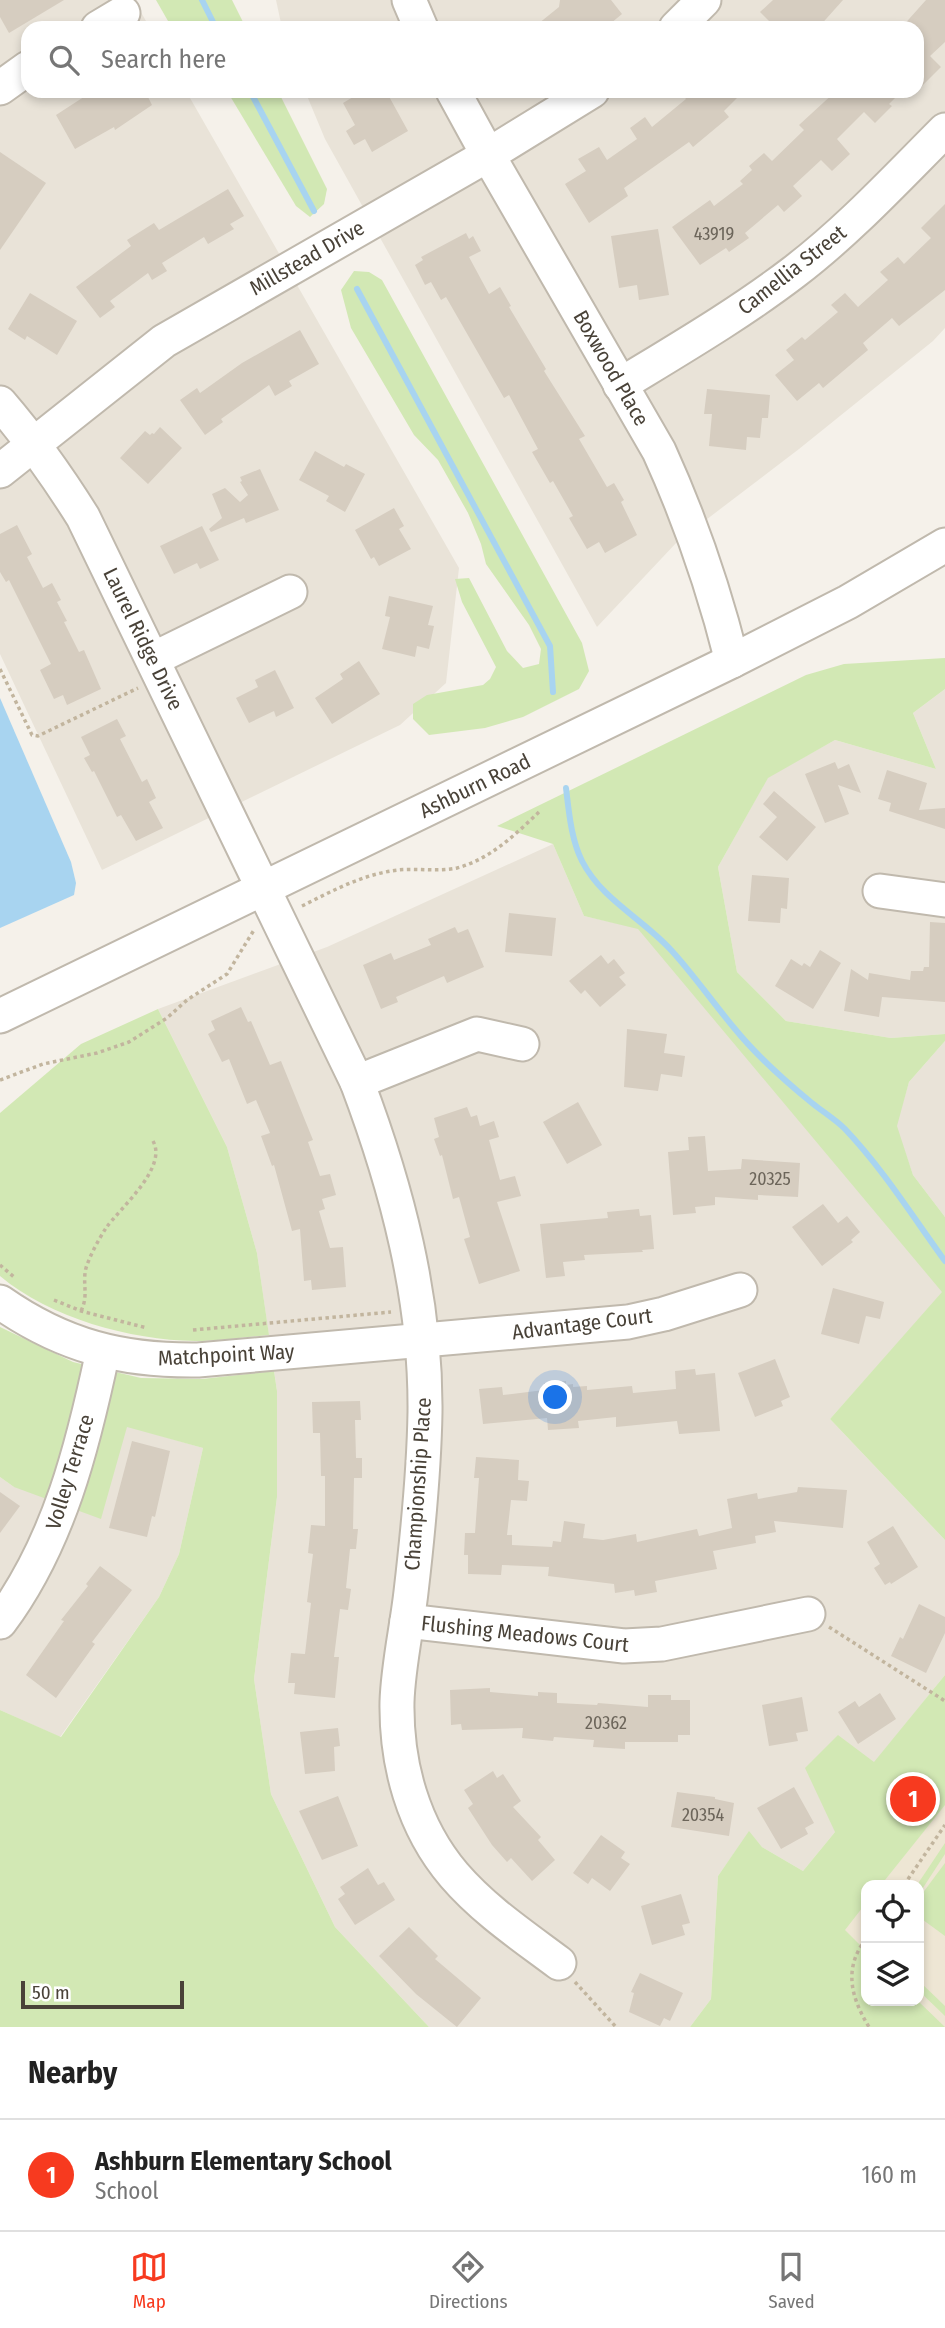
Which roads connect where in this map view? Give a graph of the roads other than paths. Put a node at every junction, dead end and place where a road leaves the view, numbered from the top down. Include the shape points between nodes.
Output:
1 (410, 0) edge
2 (704, 0) edge
3 (418, 21) edge
4 (683, 21) edge
5 (21, 73) edge
6 (0, 88) edge
7 (457, 98) edge
8 (581, 98) edge
9 (945, 130) edge
10 (488, 155) junction
11 (620, 385) junction
12 (0, 404) edge
13 (34, 444) junction
14 (0, 471) edge
15 (941, 555) edge
16 (290, 592) dead end
17 (732, 662) junction
18 (158, 668) junction
19 (264, 888) junction
20 (880, 891) dead end
21 (945, 900) edge
22 (0, 1016) edge
23 (522, 1044) dead end
24 (358, 1082) junction
25 (740, 1290) dead end
26 (8, 1291) edge
27 (420, 1325) junction
28 (103, 1351) junction
29 (808, 1614) road end
30 (407, 1621) junction
31 (0, 1622) edge
32 (559, 1963) road end

1 - 3 street
2 - 4 street
5 - 6 street
7 - 10 street, Boxwood Place
8 - 10 street, Millstead Drive
9 - 11 street, Camellia Street via 852,223 796,271 741,311
10 - 11 street, Boxwood Place
10 - 13 street, Millstead Drive via 164,341
11 - 17 street, Boxwood Place via 682,501 721,614
12 - 13 street, Laurel Ridge Drive
13 - 14 street, Millstead Drive
13 - 18 street, Laurel Ridge Drive via 83,517
15 - 17 street, Ashburn Road
16 - 18 street
17 - 19 street, Ashburn Road
18 - 19 street, Laurel Ridge Drive
19 - 22 street, Ashburn Road
19 - 24 street, Championship Place
20 - 21 street
23 - 24 street via 477,1034
24 - 27 street, Championship Place via 399,1205
25 - 27 street, Advantage Court via 628,1322
26 - 28 street, Matchpoint Way via 21,1316
27 - 28 street, Matchpoint Way via 198,1360
27 - 30 street, Championship Place via 424,1464
28 - 31 street, Volley Terrace via 71,1481 52,1532
29 - 30 street, Flushing Meadows Court via 662,1644 624,1646
30 - 32 street, Championship Place via 397,1699 398,1736 415,1809 453,1873 492,1912

